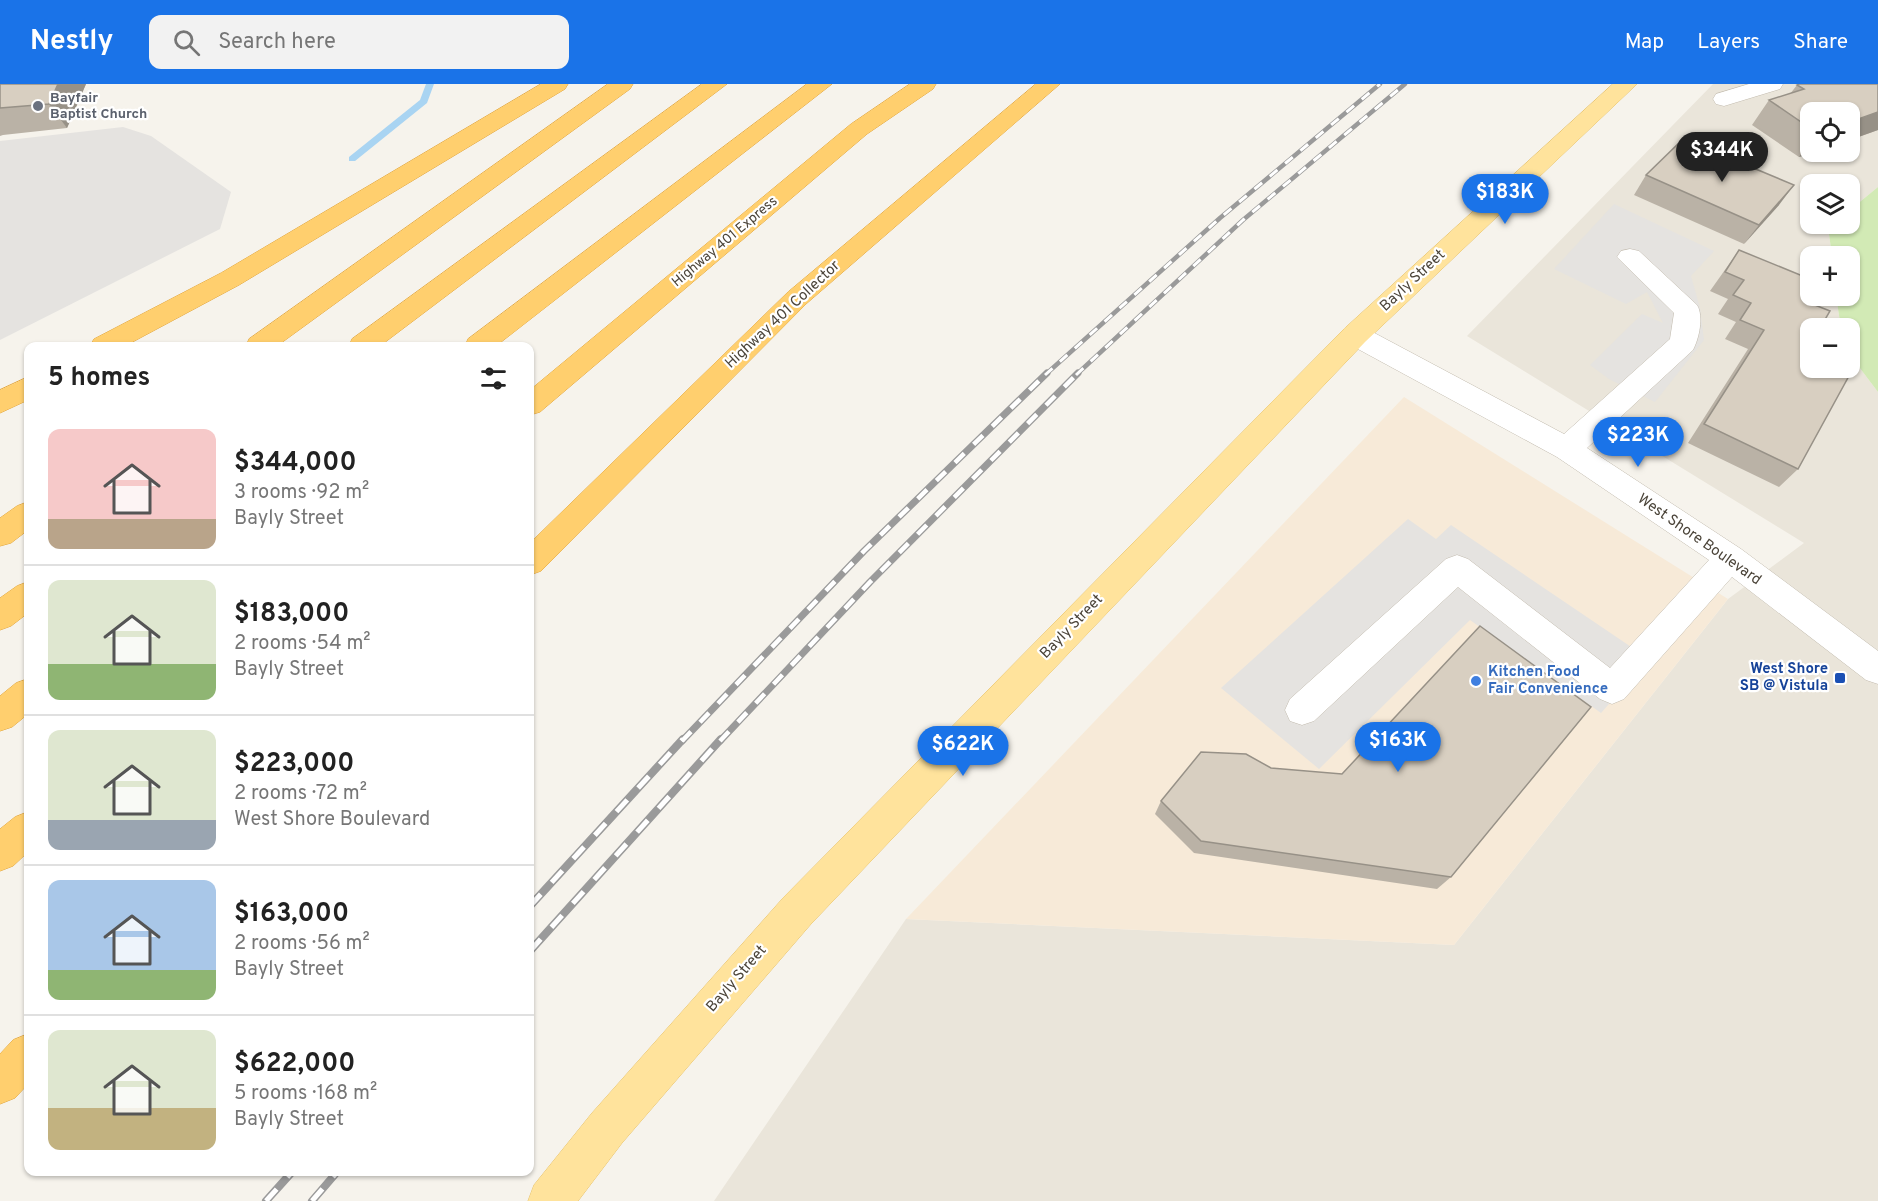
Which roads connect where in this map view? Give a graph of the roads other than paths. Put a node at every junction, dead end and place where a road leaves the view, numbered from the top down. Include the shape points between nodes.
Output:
1 (556, 84) edge
2 (622, 84) edge
3 (716, 84) edge
4 (821, 84) edge
5 (925, 84) edge
6 (1049, 84) edge
7 (1626, 84) edge
8 (1772, 84) edge
9 (1724, 99) dead end
10 (1630, 257) dead end
11 (1355, 335) junction
12 (112, 342) edge
13 (265, 342) edge
14 (367, 342) edge
15 (483, 342) edge
16 (24, 389) edge
17 (534, 402) edge
18 (0, 403) edge
19 (1567, 449) junction
20 (24, 517) edge
21 (0, 534) edge
22 (534, 558) edge
23 (1730, 558) junction
24 (24, 598) edge
25 (0, 616) edge
26 (1878, 670) edge
27 (24, 697) edge
28 (1302, 710) dead end
29 (0, 716) edge
30 (24, 832) edge
31 (0, 853) edge
32 (24, 1059) edge
33 (0, 1083) edge
34 (550, 1201) edge

1 - 12 highway via 230,279
2 - 13 highway
3 - 14 highway
4 - 15 highway
5 - 17 highway, Highway 401 Express via 859,129
6 - 22 highway, Highway 401 Collector via 797,298
7 - 11 main road, Bayly Street
8 - 9 street
10 - 19 street via 1688,311 1683,343
11 - 19 street, West Shore Boulevard
11 - 34 main road, Bayly Street via 797,911 607,1128
16 - 18 highway
19 - 23 street, West Shore Boulevard
20 - 21 highway
23 - 26 street, West Shore Boulevard
23 - 28 street via 1612,689 1457,568
24 - 25 highway
27 - 29 highway
30 - 31 highway
32 - 33 highway

